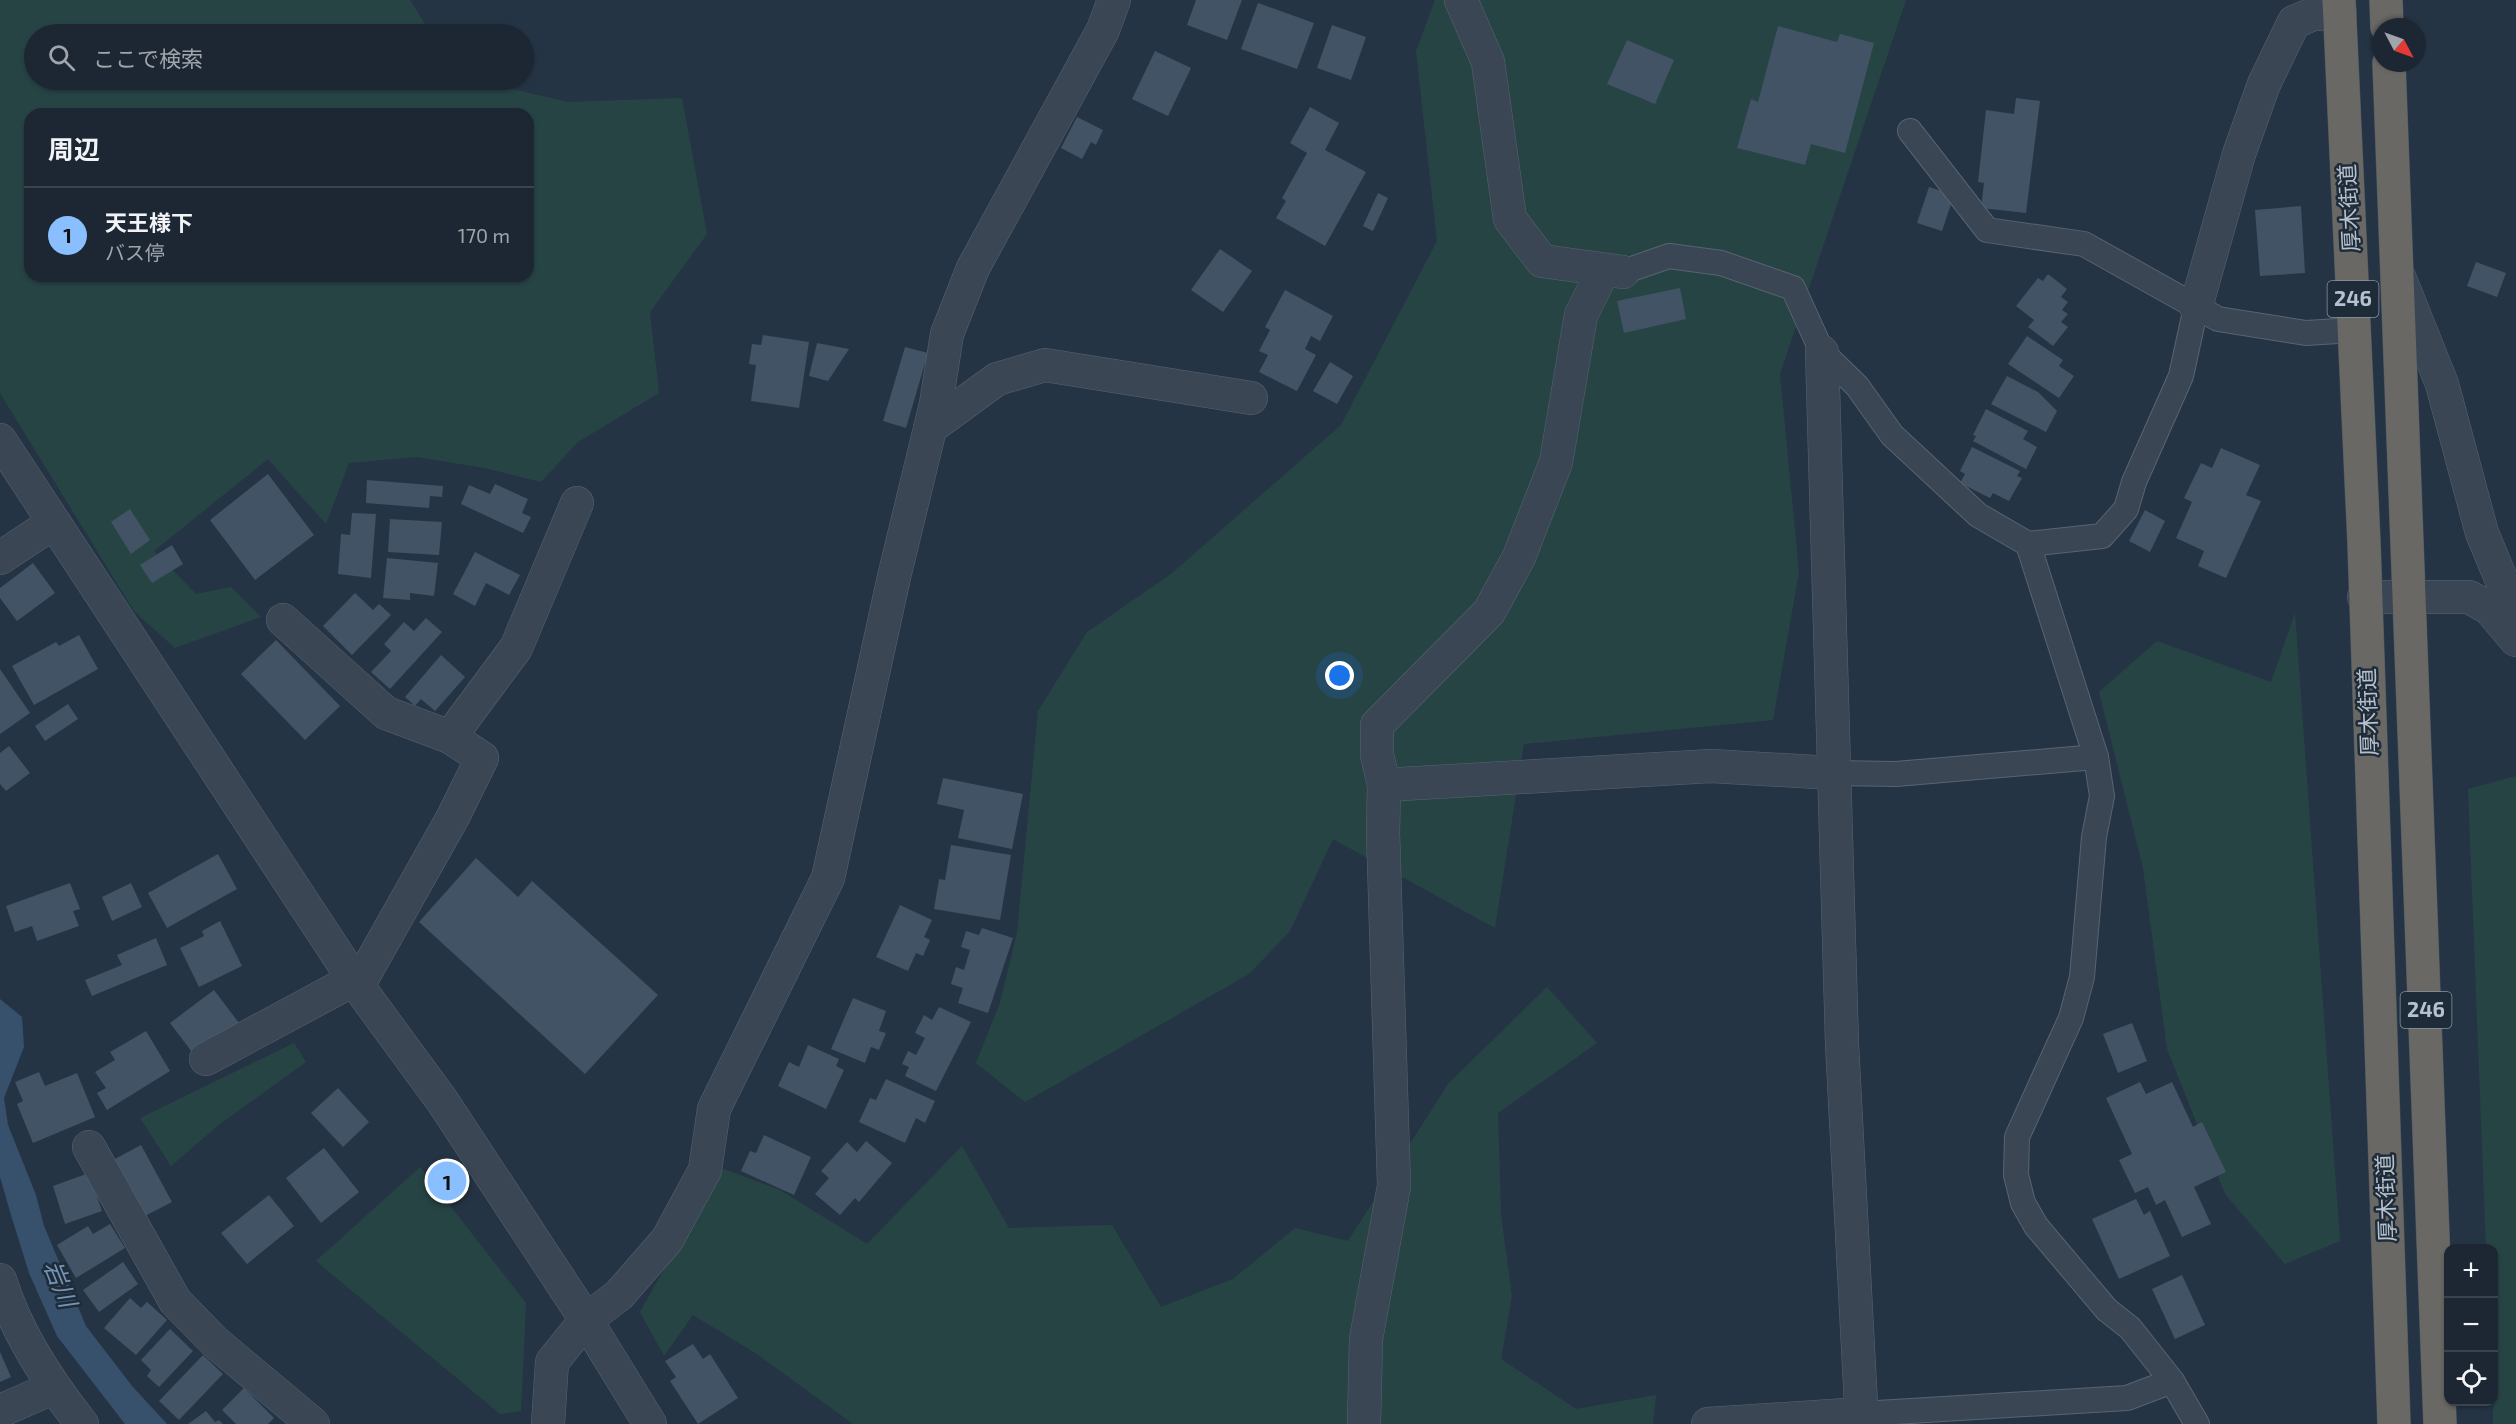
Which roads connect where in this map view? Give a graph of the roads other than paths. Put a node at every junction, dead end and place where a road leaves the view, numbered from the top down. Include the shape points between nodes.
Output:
1 (1114, 0) edge
2 (1461, 0) edge
3 (2386, 0) edge
4 (2340, 7) edge
5 (2387, 18) edge
6 (2389, 72) edge
7 (1910, 131) dead end
8 (1613, 271) junction
9 (2397, 272) junction
10 (2196, 307) junction
11 (2355, 330) junction
12 (1822, 352) junction
13 (1251, 398) dead end
14 (930, 428) junction
15 (0, 440) edge
16 (577, 503) dead end
17 (53, 523) junction
18 (2028, 544) junction
19 (0, 558) edge
20 (2364, 597) junction
21 (2411, 597) junction
22 (283, 620) dead end
23 (2516, 633) edge
24 (2516, 640) edge
25 (450, 737) junction
26 (2096, 757) junction
27 (1833, 773) junction
28 (1384, 785) junction
29 (357, 982) junction
30 (206, 1059) dead end
31 (89, 1146) dead end
32 (0, 1280) edge
33 (586, 1320) junction
34 (2172, 1381) junction
35 (53, 1388) junction
36 (0, 1411) edge
37 (1862, 1419) edge
38 (82, 1424) edge
39 (312, 1424) edge
40 (548, 1424) edge
41 (650, 1424) edge
42 (1364, 1424) edge
43 (1707, 1424) edge
44 (2197, 1424) edge
45 (2394, 1424) edge
46 (2440, 1424) edge

1 - 14 street via 1092,51 973,268 947,334
2 - 8 street via 1488,62 1510,219 1542,261
3 - 5 highway
4 - 10 street via 2294,22 2264,84 2239,154
4 - 11 highway, 厚木街道 / 246
6 - 9 highway, 厚木街道 / 246
7 - 10 lane via 1987,230 2084,244
8 - 12 lane via 1670,256 1722,263 1792,288
8 - 28 street via 1581,315 1556,462 1519,557 1489,612 1377,725 1377,755
9 - 21 highway, 厚木街道 / 246
9 - 23 street via 2442,384 2482,533 2507,592
10 - 11 lane via 2218,319 2306,333
10 - 18 lane via 2181,376 2126,509 2102,536
11 - 20 highway, 厚木街道 / 246
12 - 18 lane via 1857,386 1892,435 1944,484 1978,515
12 - 27 street
13 - 14 street via 1045,366 997,379
14 - 33 street via 828,878 714,1109 705,1170 667,1240 619,1295
15 - 17 street
16 - 25 street via 516,648
17 - 19 street
17 - 29 street
18 - 26 lane
20 - 21 street
20 - 45 highway, 厚木街道 / 246
21 - 24 street via 2469,597 2489,608
21 - 46 highway, 厚木街道 / 246
22 - 25 street via 386,713
25 - 29 street via 482,758 453,817
26 - 27 lane via 1896,774
26 - 34 lane via 2102,795 2094,837 2082,977 2071,1018 2017,1137 2016,1175 2023,1203 2036,1226 2108,1310 2130,1328
27 - 28 street via 1711,766
27 - 37 street via 1842,1044
28 - 42 street via 1394,1186 1366,1339
29 - 30 street
29 - 33 street via 443,1102
31 - 39 street via 175,1301 215,1342
32 - 35 street via 8,1306
33 - 40 street via 552,1362
33 - 41 street
34 - 37 lane via 2127,1398
34 - 44 lane
35 - 36 street
35 - 38 street
37 - 43 street

